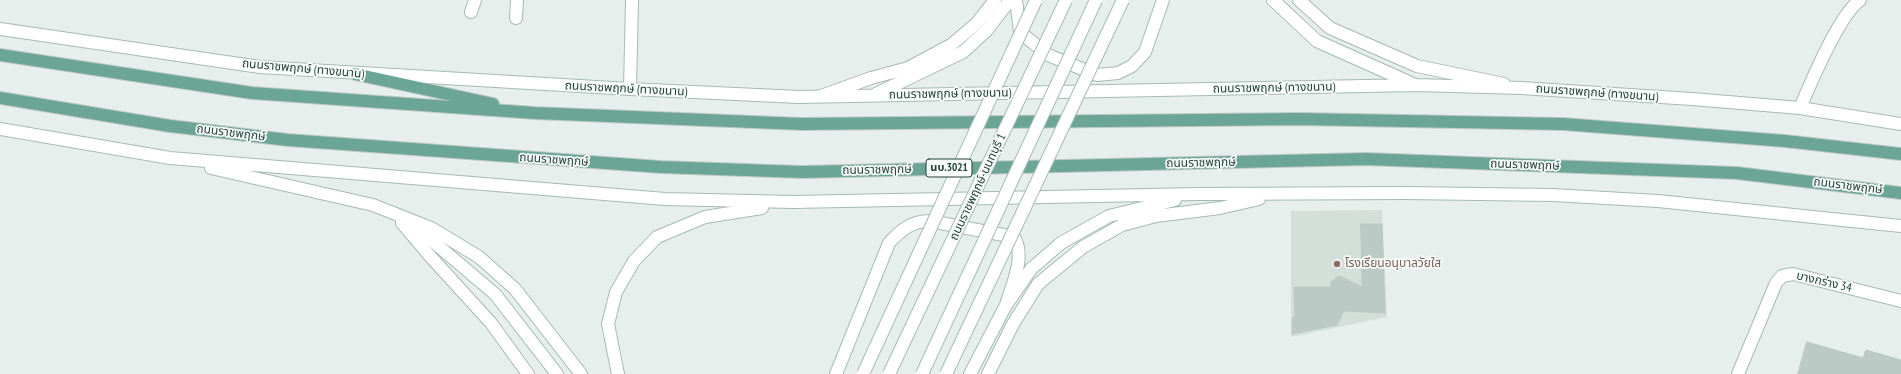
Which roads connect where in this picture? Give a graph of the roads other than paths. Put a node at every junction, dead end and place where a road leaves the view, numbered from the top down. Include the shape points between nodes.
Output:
1 (475, 0) edge
2 (517, 0) edge
3 (632, 0) edge
4 (995, 0) edge
5 (1010, 0) edge
6 (1016, 0) edge
7 (1036, 0) edge
8 (1066, 0) edge
9 (1096, 0) edge
10 (1123, 0) edge
11 (1163, 0) edge
12 (1274, 0) edge
13 (1299, 0) edge
14 (1860, 0) edge
15 (472, 12) dead end
16 (516, 18) dead end
17 (0, 29) edge
18 (0, 55) edge
19 (355, 74) junction
20 (1416, 85) junction
21 (1521, 88) junction
22 (630, 89) junction
23 (820, 96) junction
24 (873, 96) junction
25 (0, 98) edge
26 (1800, 108) junction
27 (535, 113) junction
28 (1901, 124) edge
29 (0, 129) edge
30 (1901, 154) edge
31 (170, 158) junction
32 (1901, 193) edge
33 (1198, 194) junction
34 (1279, 194) junction
35 (792, 202) junction
36 (373, 205) junction
37 (401, 222) junction
38 (1901, 226) edge
39 (1901, 301) edge
40 (1006, 305) junction
41 (528, 374) edge
42 (557, 374) edge
43 (581, 374) edge
44 (618, 374) edge
45 (836, 374) edge
46 (863, 374) edge
47 (889, 374) edge
48 (922, 374) edge
49 (946, 374) edge
50 (970, 374) edge
51 (988, 374) edge
52 (1738, 374) edge

1 - 15 main road
2 - 16 main road
3 - 22 main road
4 - 23 main road via 977,23 951,45 908,68
5 - 24 main road via 986,31 963,52
6 - 11 main road via 1020,32 1048,55 1098,75 1118,73 1132,66 1145,52
7 - 46 main road, bridge
8 - 47 main road, ถนนราชพฤกษ์-นนทบุรี 1, bridge
9 - 48 main road, bridge
10 - 49 main road, bridge
12 - 20 main road via 1317,41
13 - 21 main road via 1330,28 1416,66
14 - 26 main road via 1833,38
17 - 19 main road, ถนนราชพฤกษ์ (ทางขนาน) via 260,68
18 - 27 main road via 252,93
19 - 22 main road, ถนนราชพฤกษ์ (ทางขนาน)
19 - 27 main road
20 - 21 main road, ถนนราชพฤกษ์ (ทางขนาน)
20 - 24 main road, ถนนราชพฤกษ์ (ทางขนาน)
21 - 26 main road, ถนนราชพฤกษ์ (ทางขนาน)
22 - 23 main road, ถนนราชพฤกษ์ (ทางขนาน)
23 - 24 main road, ถนนราชพฤกษ์ (ทางขนาน)
25 - 32 main road, ถนนราชพฤกษ์ / นบ.3021 via 170,126 288,140 661,167 802,172 1366,159 1737,173
26 - 28 main road, ถนนราชพฤกษ์ (ทางขนาน)
27 - 30 main road via 802,124 1300,119 1563,124 1786,141
29 - 31 main road
31 - 35 main road via 665,200
31 - 36 main road
33 - 34 main road
33 - 35 main road
33 - 40 main road via 1109,216 1083,229 1061,243 1031,270
34 - 38 main road via 1552,195 1658,201
34 - 51 main road via 1220,208 1156,216 1122,225 1083,247 1038,284 1013,324
35 - 44 main road via 705,217 657,237 634,260 616,292 608,324
36 - 37 main road
36 - 43 main road via 431,228 479,257 515,289
37 - 41 main road via 491,322
37 - 42 main road via 430,240 495,294
39 - 52 main road, บางกร่าง 34 via 1793,274 1782,276 1776,283
40 - 45 main road via 1020,256 1014,237 930,221 909,225 889,243
40 - 50 main road

